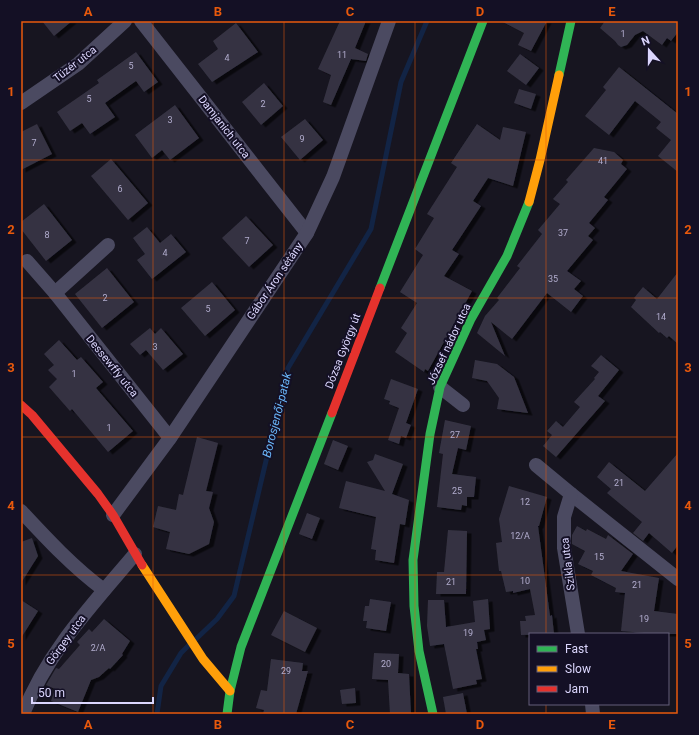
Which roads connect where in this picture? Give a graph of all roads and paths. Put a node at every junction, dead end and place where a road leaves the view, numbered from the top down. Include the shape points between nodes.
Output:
1 (125, 21) edge
2 (141, 21) edge
3 (389, 21) edge
4 (483, 21) edge
5 (571, 21) edge
6 (21, 103) edge
7 (308, 233) junction
8 (108, 245) dead end
9 (27, 261) dead end
10 (55, 293) junction
11 (440, 387) junction
12 (21, 405) edge
13 (463, 405) dead end
14 (170, 438) junction
15 (536, 464) dead end
16 (571, 494) junction
17 (21, 511) edge
18 (114, 515) junction
19 (135, 554) junction
20 (678, 579) edge
21 (104, 590) junction
22 (578, 633) edge
23 (230, 691) junction
24 (23, 714) edge
25 (226, 714) edge
26 (434, 714) edge

1 - 6 street, Tüzér utca via 78,64
2 - 7 street, Damjanich utca
3 - 7 street, Gábor Áron sétány via 333,177
4 - 23 street, Dózsa György út via 241,647
5 - 11 street, József nádor utca via 528,206 507,256 471,320
7 - 14 street, Gábor Áron sétány
8 - 10 street
9 - 10 street, Dessewffy utca
10 - 14 street, Dessewffy utca
11 - 13 street
11 - 26 street, József nádor utca via 430,434 413,560 414,606 420,651
12 - 18 street
14 - 18 street, Gábor Áron sétány
15 - 16 street
16 - 20 street
16 - 22 street, Szikla utca via 564,517 564,548
17 - 21 street via 80,571
18 - 19 street
19 - 21 street, Görgey utca
19 - 23 street via 203,659
21 - 24 street, Görgey utca via 67,635 43,673
23 - 25 street, Dózsa György út

